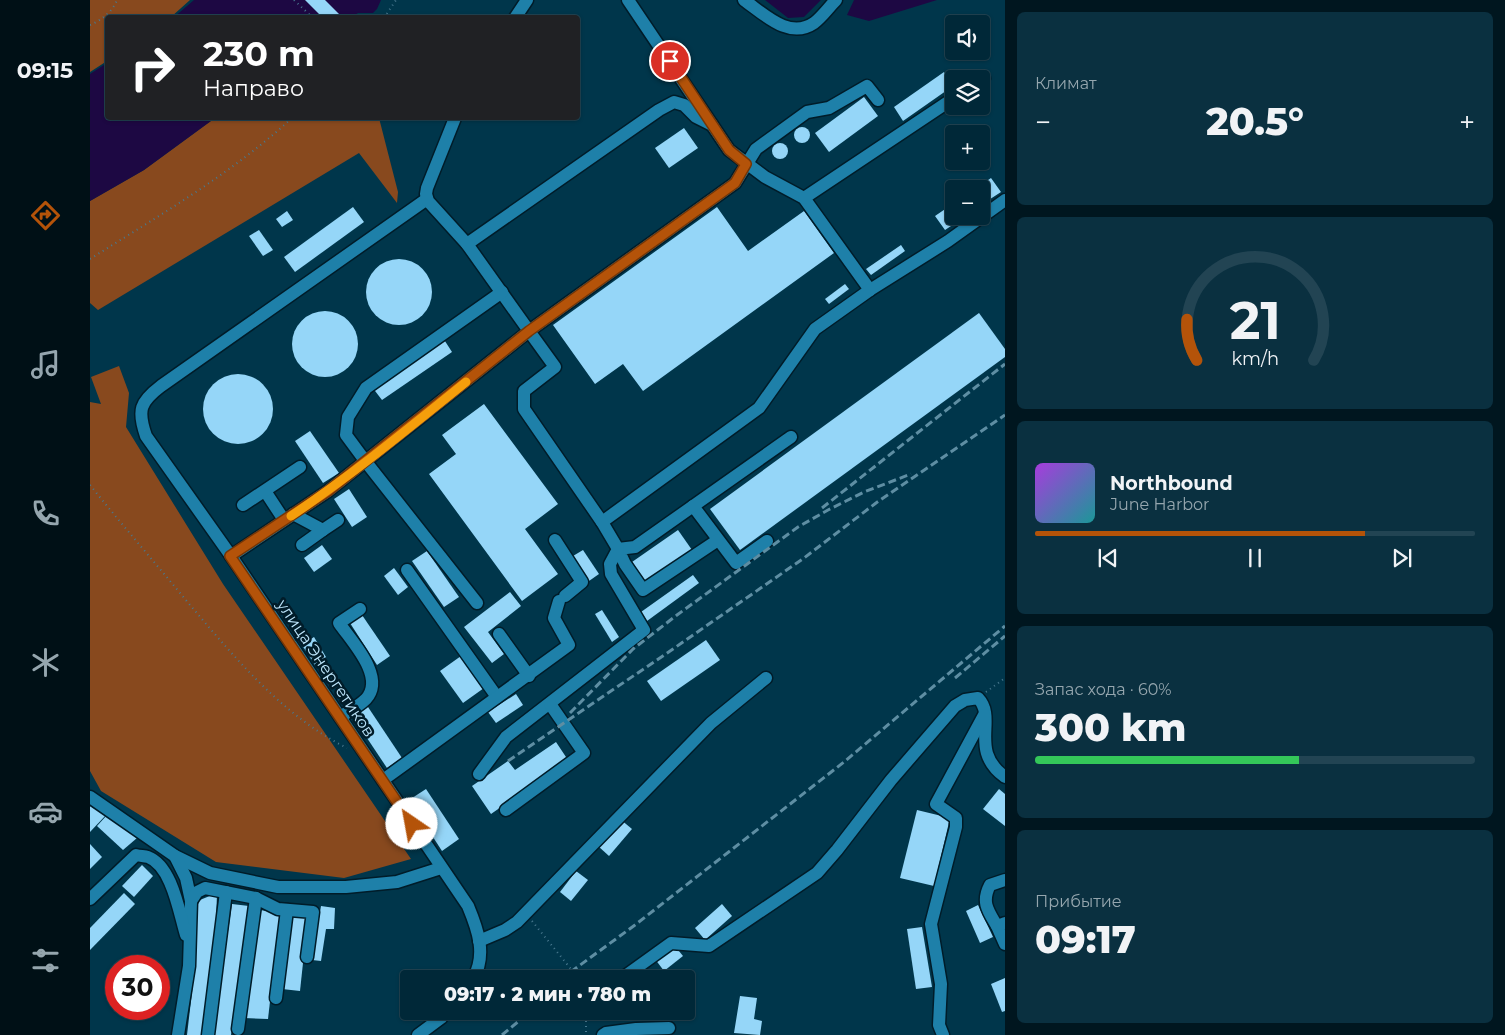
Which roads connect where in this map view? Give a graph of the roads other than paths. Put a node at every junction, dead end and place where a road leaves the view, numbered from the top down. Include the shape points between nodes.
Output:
1 (527, 0) edge
2 (628, 0) edge
3 (744, 0) edge
4 (836, 0) edge
5 (517, 15) edge
6 (878, 100) dead end
7 (945, 104) edge
8 (454, 120) edge
9 (712, 124) junction
10 (746, 164) junction
11 (804, 198) junction
12 (427, 199) junction
13 (1005, 200) edge
14 (467, 244) junction
15 (870, 290) junction
16 (502, 292) junction
17 (529, 331) junction
18 (791, 437) dead end
19 (366, 462) junction
20 (300, 467) dead end
21 (265, 491) junction
22 (242, 505) dead end
23 (693, 506) junction
24 (288, 517) junction
25 (338, 520) dead end
26 (602, 522) junction
27 (322, 530) junction
28 (555, 540) dead end
29 (718, 540) junction
30 (766, 541) dead end
31 (302, 545) dead end
32 (618, 549) junction
33 (230, 556) junction
34 (407, 570) dead end
35 (478, 603) dead end
36 (360, 609) dead end
37 (499, 634) dead end
38 (528, 676) junction
39 (766, 678) dead end
40 (497, 697) junction
41 (550, 704) junction
42 (986, 712) junction
43 (340, 718) junction
44 (480, 774) dead end
45 (1005, 777) edge
46 (384, 780) junction
47 (90, 796) edge
48 (506, 810) dead end
49 (174, 856) junction
50 (441, 868) junction
51 (1005, 880) edge
52 (226, 892) junction
53 (256, 898) junction
54 (90, 899) edge
55 (191, 900) junction
56 (287, 910) junction
57 (1001, 924) edge
58 (479, 941) junction
59 (1005, 944) edge
60 (190, 947) junction
61 (307, 957) dead end
62 (478, 970) edge
63 (634, 970) edge
64 (276, 998) dead end
65 (438, 1020) edge
66 (669, 1028) dead end
67 (238, 1029) dead end
68 (178, 1035) edge
69 (208, 1035) edge
70 (418, 1035) edge
71 (603, 1035) edge
72 (943, 1035) edge

1 - 5 street
2 - 9 street
3 - 4 street via 784,28 802,29
6 - 10 street via 867,86 829,108 807,112 756,149
7 - 11 street
8 - 12 street via 427,188
9 - 10 street via 729,150
9 - 14 street via 674,102
10 - 11 street
10 - 17 street via 735,183
11 - 15 street
12 - 14 street
12 - 33 street, улица Энергетиков via 146,398 142,406 146,436
13 - 15 street
14 - 16 street
15 - 26 street via 815,329 758,408
16 - 17 street
16 - 19 street via 366,388 348,418 346,435
17 - 19 street
17 - 26 street via 555,367 524,392 524,409
18 - 23 street
19 - 24 street
19 - 35 street
20 - 21 street
21 - 22 street
21 - 24 street
23 - 29 street
23 - 32 street via 635,546
24 - 27 street
24 - 33 street
25 - 27 street
26 - 32 street
27 - 31 street
28 - 38 street via 582,582 562,599 554,618 569,645
29 - 30 street via 736,564
29 - 32 street via 643,590
32 - 41 street via 610,564 611,574 644,630
33 - 43 street, улица Энергетиков
34 - 40 street
36 - 43 street via 339,623 370,667 372,691
37 - 38 street
38 - 40 street
39 - 58 street via 711,723 517,922
40 - 46 street
41 - 44 street via 506,737
41 - 48 street via 584,753
42 - 45 street via 984,747 991,763
42 - 63 street via 984,703 978,698 955,706 817,873 709,946 671,943
42 - 72 street via 936,804 956,818 931,924 941,984 939,1024
43 - 46 street, улица Энергетиков
46 - 50 street, улица Энергетиков
47 - 49 street
49 - 50 street via 210,873 278,886 346,887 396,882
49 - 55 street via 186,878
50 - 58 street, улица Энергетиков via 468,906
51 - 57 street via 990,885 985,894 986,906
52 - 53 street
52 - 55 street via 205,888
52 - 69 street
53 - 56 street
53 - 67 street
54 - 60 street via 136,855 148,857 166,872
55 - 60 street
56 - 61 street via 313,912
56 - 64 street
57 - 59 street
58 - 62 street, улица Энергетиков
60 - 68 street
65 - 70 street
66 - 71 street

